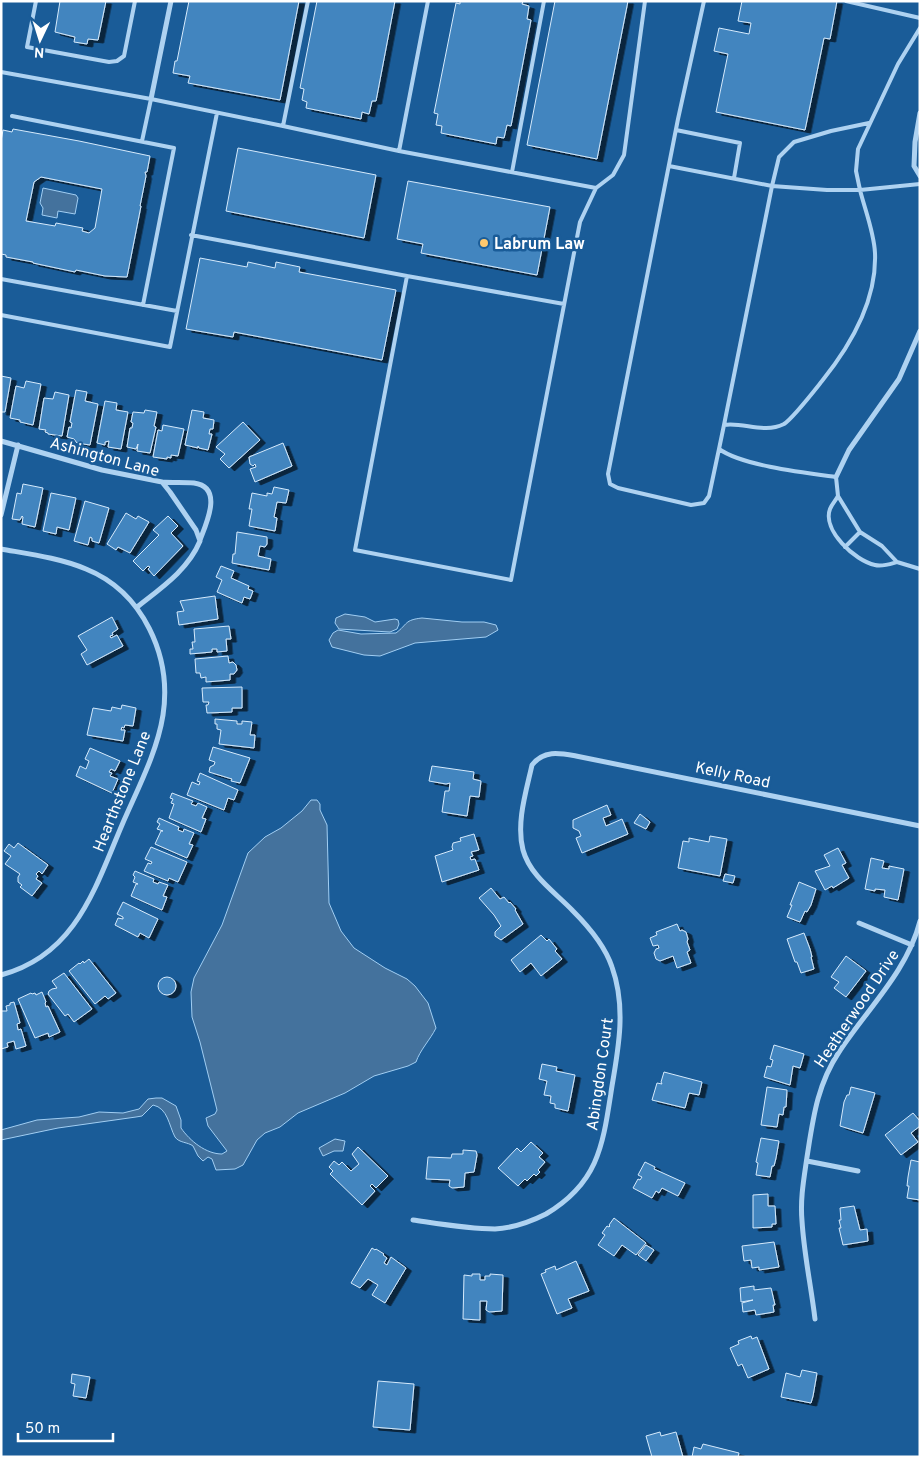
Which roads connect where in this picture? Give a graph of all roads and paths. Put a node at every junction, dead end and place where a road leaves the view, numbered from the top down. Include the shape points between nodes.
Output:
1 (36, 1) edge
2 (135, 1) edge
3 (170, 1) edge
4 (308, 1) edge
5 (428, 1) edge
6 (544, 1) edge
7 (645, 1) edge
8 (704, 1) edge
9 (846, 1) edge
10 (920, 18) edge
11 (920, 28) edge
12 (1, 72) edge
13 (151, 99) junction
14 (920, 113) edge
15 (217, 114) junction
16 (12, 116) dead end
17 (869, 123) junction
18 (283, 126) junction
19 (676, 130) junction
20 (142, 142) junction
21 (399, 150) junction
22 (669, 166) junction
23 (512, 172) junction
24 (920, 176) edge
25 (734, 178) junction
26 (920, 184) edge
27 (772, 186) junction
28 (596, 188) junction
29 (860, 190) junction
30 (192, 235) junction
31 (407, 276) junction
32 (1, 279) edge
33 (564, 304) junction
34 (144, 305) junction
35 (177, 311) junction
36 (1, 315) edge
37 (920, 331) edge
38 (724, 424) junction
39 (1, 442) edge
40 (18, 445) junction
41 (719, 449) junction
42 (836, 477) junction
43 (162, 482) junction
44 (838, 496) junction
45 (1, 516) edge
46 (860, 532) junction
47 (200, 541) junction
48 (845, 547) junction
49 (1, 549) edge
50 (897, 562) junction
51 (920, 569) edge
52 (137, 607) junction
53 (542, 756) joint
54 (920, 826) edge
55 (920, 921) edge
56 (859, 923) dead end
57 (912, 945) junction
58 (1, 975) edge
59 (806, 1161) junction
60 (858, 1171) dead end
61 (413, 1220) dead end
62 (815, 1319) dead end

1 - 2 lane via 27,47 109,62 124,56
3 - 13 street
4 - 18 lane
5 - 21 lane
6 - 23 lane
7 - 28 lane via 624,155 614,175
8 - 19 lane
9 - 10 lane
11 - 17 lane
12 - 13 lane
13 - 15 lane
13 - 20 lane
14 - 24 street via 914,166
15 - 18 lane
15 - 30 lane
16 - 20 lane
17 - 27 lane via 794,142 779,157
17 - 29 lane via 858,149 856,171
18 - 21 lane
19 - 22 lane
19 - 25 lane via 740,144
20 - 34 lane via 174,148
21 - 23 lane
22 - 25 lane
22 - 41 lane via 608,474 610,484 691,505 704,503 709,496
23 - 28 lane
25 - 27 lane
26 - 29 lane
27 - 29 lane
27 - 38 lane
28 - 33 lane via 580,222
29 - 38 lane via 874,244 874,275 869,300 845,350 810,396 784,423 770,429
30 - 31 lane
30 - 35 lane
31 - 33 lane
31 - 33 lane via 355,550 511,580
32 - 34 lane
34 - 35 lane
35 - 36 lane via 170,347
37 - 42 street via 899,379 850,450
38 - 41 lane
39 - 40 street, Ashington Lane
40 - 43 street, Ashington Lane via 102,470
40 - 45 street
41 - 42 lane via 736,458
42 - 44 lane
43 - 47 street, Ashington Lane via 196,530
43 - 47 street via 194,483 208,492 211,509
44 - 46 lane
44 - 48 lane via 830,510 830,520
46 - 48 lane
46 - 50 lane via 882,546
47 - 52 street via 178,573
48 - 50 lane via 876,566
49 - 52 street, Hearthstone Lane via 88,570 118,589
50 - 51 lane
52 - 58 street, Hearthstone Lane via 155,640 164,674 163,715 152,755 104,869 69,933 36,960
53 - 54 street, Kelly Road via 559,753 606,761
53 - 61 street, Abingdon Court via 532,765 524,804 521,820 523,850 534,872 574,911 602,946 611,964 620,998 620,1032 601,1148 589,1174 575,1193 527,1223 489,1229
55 - 57 street, Heatherwood Drive
56 - 57 street
57 - 59 street, Heatherwood Drive via 897,972 827,1072 814,1111
59 - 60 street
59 - 62 street, Heatherwood Drive via 802,1220

